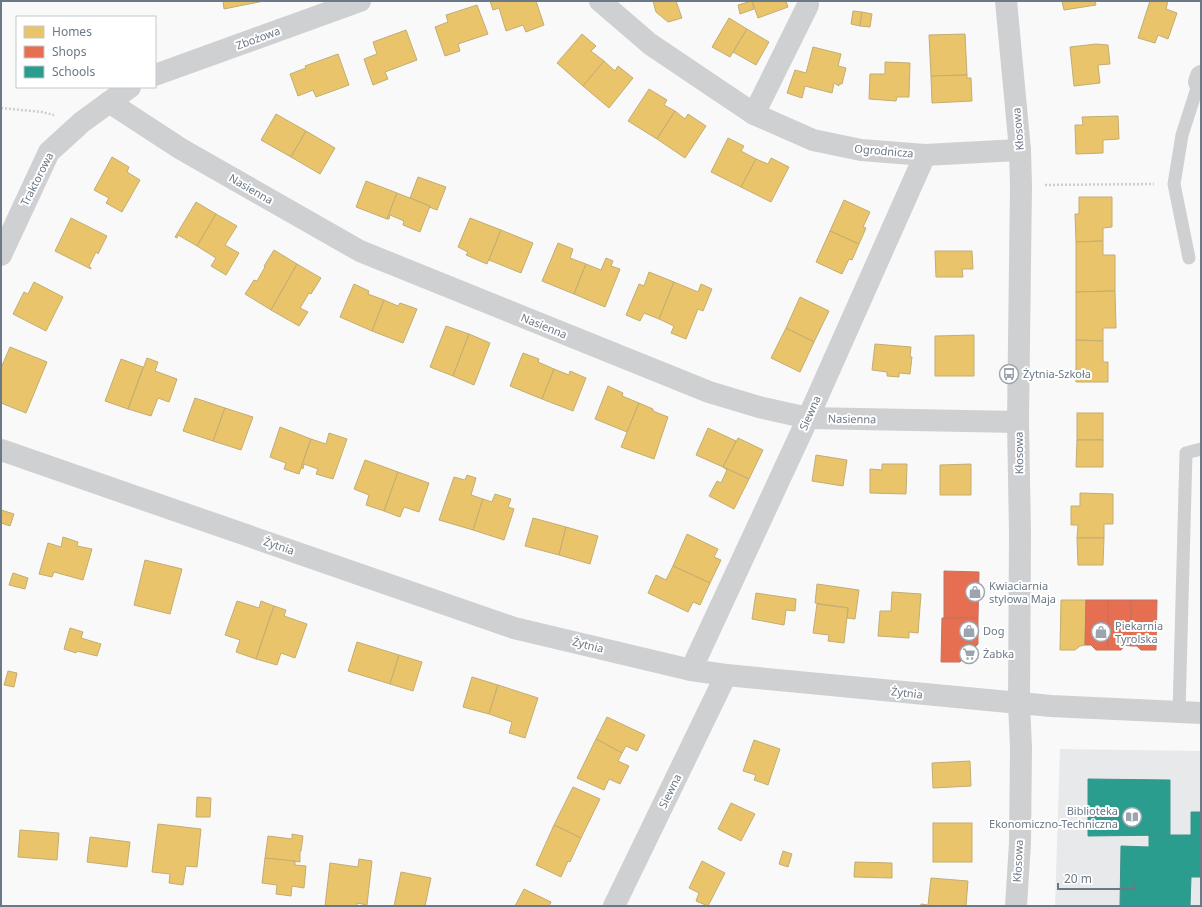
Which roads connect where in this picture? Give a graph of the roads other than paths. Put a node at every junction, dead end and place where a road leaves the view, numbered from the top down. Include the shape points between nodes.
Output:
1 (360, 1) edge
2 (600, 1) edge
3 (1006, 1) edge
4 (808, 5) dead end
5 (156, 75) edge
6 (1200, 80) edge
7 (129, 88) edge
8 (109, 102) junction
9 (754, 114) junction
10 (1020, 150) junction
11 (925, 155) junction
12 (1, 255) edge
13 (1189, 258) dead end
14 (808, 418) junction
15 (1018, 422) junction
16 (1201, 449) edge
17 (1, 450) edge
18 (691, 670) junction
19 (726, 675) junction
20 (1019, 703) junction
21 (1179, 712) junction
22 (1201, 713) edge
23 (614, 906) edge
24 (1016, 906) edge

1 - 5 street, Zbożowa
2 - 9 street, Ogrodnicza via 650,44
3 - 10 street, Kłosowa
4 - 9 street
6 - 13 lane via 1182,135 1174,184
7 - 8 street
8 - 12 street, Traktorowa via 49,152
8 - 14 street, Nasienna via 181,149 360,251 709,392
9 - 11 street, Ogrodnicza via 813,140 861,150
10 - 11 street, Ogrodnicza
10 - 15 street, Kłosowa
11 - 14 street, Siewna
14 - 15 street, Nasienna
14 - 18 street, Siewna
15 - 20 street, Kłosowa
16 - 21 lane via 1186,453
17 - 18 street, Żytnia via 514,628
18 - 19 street, Żytnia
19 - 20 street, Żytnia
19 - 23 street, Siewna
20 - 21 street, Żytnia
20 - 24 street, Kłosowa via 1020,843
21 - 22 street, Żytnia

